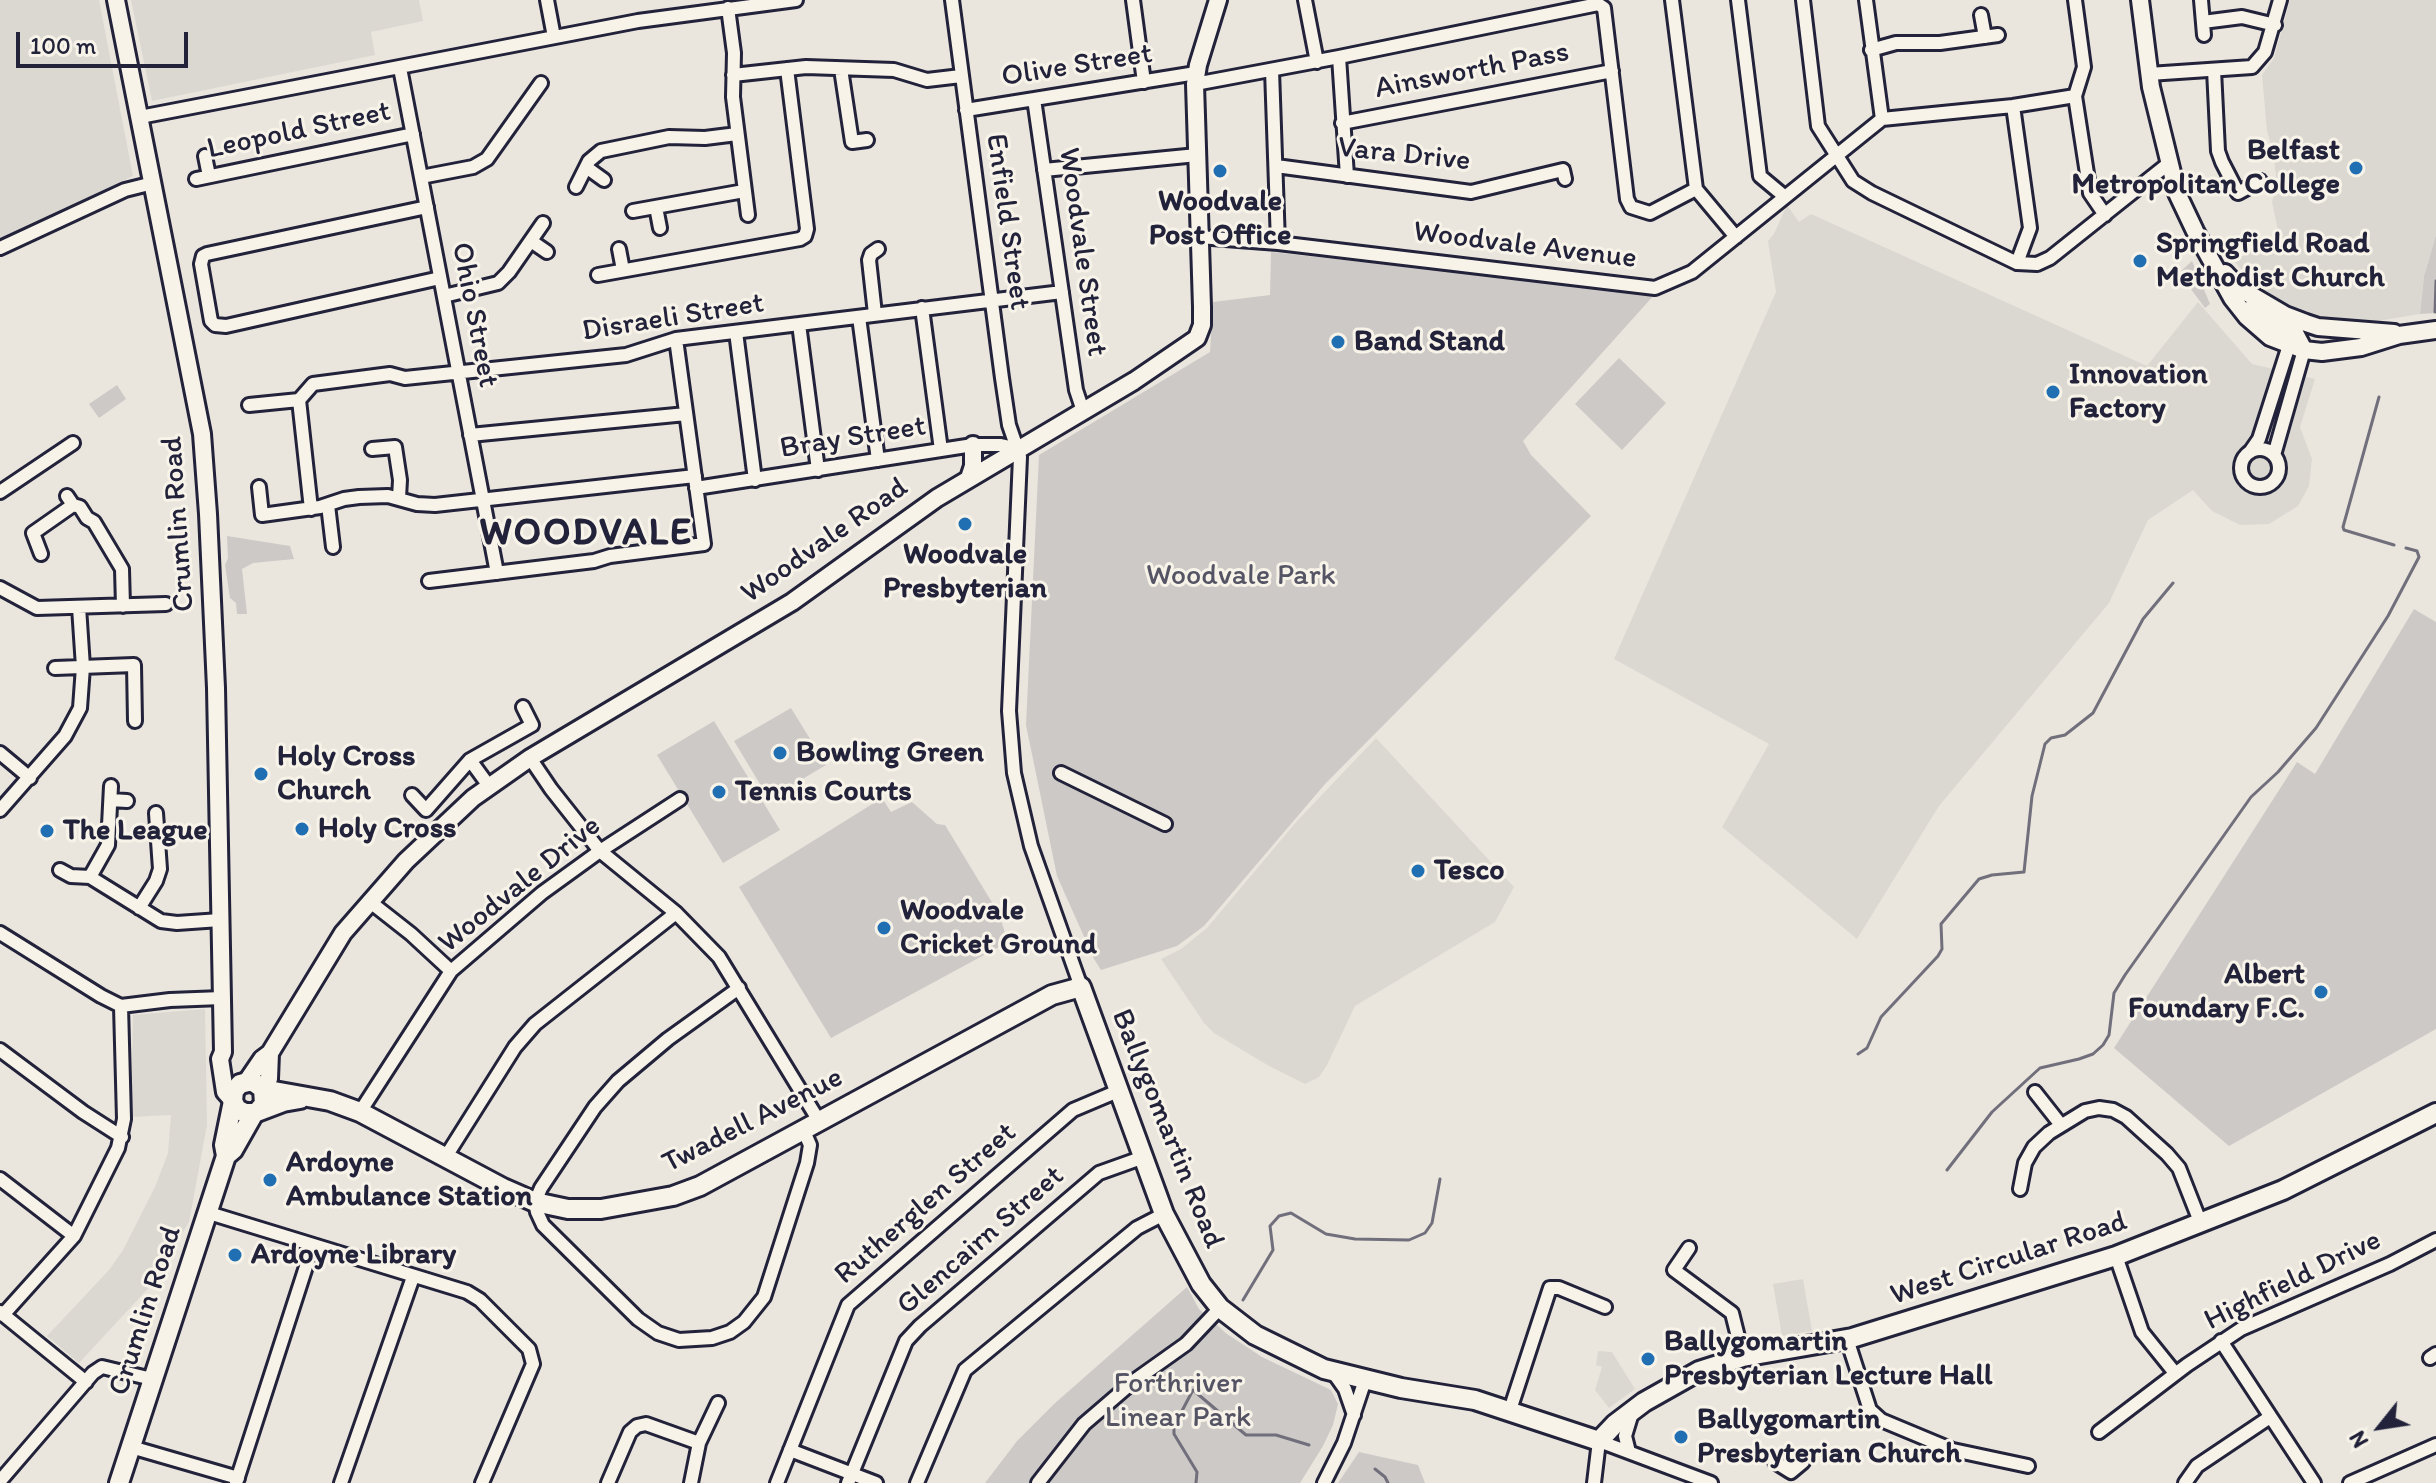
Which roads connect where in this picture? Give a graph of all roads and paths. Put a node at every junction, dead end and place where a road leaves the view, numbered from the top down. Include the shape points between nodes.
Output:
1 (116, 0) edge
2 (547, 0) edge
3 (796, 0) edge
4 (952, 0) edge
5 (1133, 0) edge
6 (1218, 0) edge
7 (1305, 0) edge
8 (1672, 0) edge
9 (1738, 0) edge
10 (1803, 0) edge
11 (1866, 0) edge
12 (2075, 0) edge
13 (2140, 0) edge
14 (2201, 0) edge
15 (2280, 0) edge
16 (1562, 6) edge
17 (728, 8) junction
18 (1981, 15) dead end
19 (2275, 25) junction
20 (554, 37) junction
21 (1871, 50) junction
22 (1339, 57) junction
23 (1317, 62) junction
24 (400, 68) junction
25 (787, 69) junction
26 (841, 69) junction
27 (1272, 70) junction
28 (2214, 70) junction
29 (1612, 71) junction
30 (2149, 74) junction
31 (733, 75) junction
32 (961, 76) junction
33 (1196, 78) junction
34 (1144, 82) junction
35 (541, 83) dead end
36 (2075, 96) junction
37 (1034, 99) junction
38 (2013, 106) junction
39 (966, 110) junction
40 (140, 117) junction
41 (1882, 119) junction
42 (1342, 123) junction
43 (413, 134) junction
44 (737, 134) junction
45 (867, 140) dead end
46 (1197, 155) junction
47 (1835, 155) junction
48 (205, 156) dead end
49 (2168, 164) junction
50 (1276, 166) junction
51 (586, 167) junction
52 (1044, 170) junction
53 (1347, 176) junction
54 (421, 177) junction
55 (1565, 179) dead end
56 (604, 180) dead end
57 (2260, 181) dead end
58 (153, 183) junction
59 (576, 187) dead end
60 (1696, 189) junction
61 (744, 191) junction
62 (1784, 196) junction
63 (427, 207) junction
64 (656, 207) junction
65 (633, 211) dead end
66 (748, 215) dead end
67 (2105, 215) junction
68 (543, 223) dead end
69 (660, 228) dead end
70 (1199, 237) junction
71 (1736, 237) junction
72 (531, 241) junction
73 (1278, 243) junction
74 (0, 248) edge
75 (619, 249) dead end
76 (878, 249) dead end
77 (547, 252) dead end
78 (2210, 258) junction
79 (2017, 263) junction
80 (623, 270) junction
81 (598, 275) dead end
82 (440, 278) junction
83 (1062, 292) junction
84 (444, 296) junction
85 (991, 300) junction
86 (922, 308) junction
87 (875, 314) junction
88 (859, 317) junction
89 (799, 324) junction
90 (2436, 330) edge
91 (736, 332) junction
92 (2399, 335) junction
93 (2297, 337) junction
94 (676, 339) junction
95 (357, 363) dead end
96 (458, 372) junction
97 (358, 378) junction
98 (299, 400) junction
99 (249, 405) dead end
100 (1083, 411) junction
101 (686, 414) junction
102 (470, 435) junction
103 (73, 443) dead end
104 (973, 445) junction
105 (372, 449) dead end
106 (1019, 449) junction
107 (941, 450) junction
108 (2250, 452) junction
109 (2274, 455) junction
110 (878, 460) junction
111 (818, 470) junction
112 (969, 478) junction
113 (755, 480) junction
114 (695, 482) junction
115 (259, 487) dead end
116 (0, 492) edge
117 (399, 498) junction
118 (482, 500) junction
119 (328, 505) junction
120 (311, 509) junction
121 (333, 547) dead end
122 (41, 554) dead end
123 (497, 573) junction
124 (429, 581) dead end
125 (0, 588) edge
126 (166, 604) dead end
127 (123, 606) junction
128 (79, 607) junction
129 (83, 667) junction
130 (55, 668) dead end
131 (523, 707) dead end
132 (135, 721) dead end
133 (0, 753) edge
134 (530, 758) junction
135 (470, 760) junction
136 (1061, 773) dead end
137 (30, 778) junction
138 (111, 786) dead end
139 (489, 786) junction
140 (412, 795) dead end
141 (680, 799) dead end
142 (111, 800) junction
143 (127, 801) dead end
144 (0, 810) edge
145 (156, 813) dead end
146 (1165, 824) dead end
147 (600, 851) junction
148 (60, 870) dead end
149 (87, 878) junction
150 (369, 901) junction
151 (139, 908) junction
152 (676, 913) junction
153 (220, 920) junction
154 (0, 933) edge
155 (451, 971) junction
156 (1081, 987) junction
157 (739, 988) junction
158 (222, 998) junction
159 (121, 1006) junction
160 (0, 1050) edge
161 (249, 1089) junction
162 (1118, 1091) junction
163 (2035, 1092) dead end
164 (306, 1098) junction
165 (256, 1112) junction
166 (360, 1112) junction
167 (2436, 1113) edge
168 (811, 1125) junction
169 (2061, 1125) junction
170 (122, 1137) junction
171 (226, 1156) junction
172 (445, 1158) junction
173 (1141, 1158) junction
174 (0, 1179) edge
175 (2020, 1189) dead end
176 (535, 1202) junction
177 (209, 1213) junction
178 (1164, 1214) junction
179 (2201, 1224) junction
180 (74, 1236) junction
181 (2436, 1240) edge
182 (313, 1245) junction
183 (1689, 1248) dead end
184 (2116, 1256) junction
185 (413, 1277) junction
186 (1605, 1307) dead end
187 (1220, 1308) junction
188 (2, 1313) edge
189 (1847, 1339) junction
190 (2221, 1341) junction
191 (1743, 1357) junction
192 (1333, 1372) junction
193 (2175, 1373) junction
194 (152, 1379) junction
195 (1365, 1380) junction
196 (86, 1382) junction
197 (1510, 1410) junction
198 (1633, 1410) junction
199 (1354, 1415) junction
200 (2270, 1417) junction
201 (727, 1419) dead end
202 (2099, 1432) dead end
203 (1599, 1441) junction
204 (699, 1443) junction
205 (2436, 1445) edge
206 (131, 1447) junction
207 (790, 1450) junction
208 (1629, 1452) junction
209 (1775, 1462) dead end
210 (1803, 1462) dead end
211 (2028, 1466) dead end
212 (1789, 1477) edge
213 (850, 1478) edge
214 (1, 1480) edge
215 (237, 1481) edge
216 (119, 1483) edge
217 (341, 1483) edge
218 (482, 1483) edge
219 (608, 1483) edge
220 (691, 1483) edge
221 (777, 1483) edge
222 (876, 1483) edge
223 (917, 1483) edge
224 (1038, 1483) edge
225 (1324, 1483) edge
226 (1594, 1483) edge
227 (1711, 1483) edge
228 (2185, 1483) edge
229 (2314, 1483) edge
230 (2350, 1483) edge

1 - 40 main road, Crumlin Road
2 - 20 street
3 - 17 street
4 - 32 street, Enfield Street
5 - 34 street
6 - 33 main road, Woodvale Road
7 - 23 street
8 - 60 street
9 - 62 street via 1760,176
10 - 47 street via 1818,126
11 - 21 street
12 - 36 street via 2084,67
13 - 30 main road
14 - 19 street via 2204,28 2242,17
15 - 19 street
16 - 22 street, Olive Street
16 - 29 street, Olive Street via 1604,8
17 - 20 street
17 - 31 street
18 - 21 street via 1992,36 1896,43
19 - 28 street via 2265,52 2252,67
20 - 24 street
21 - 41 street
22 - 23 street, Olive Street
22 - 42 street
23 - 27 street, Olive Street
24 - 40 street
24 - 43 street, Ohio Street
25 - 26 street
25 - 31 street
25 - 80 street via 805,236
26 - 32 street via 894,70 927,80
26 - 45 street via 852,142
27 - 33 street, Olive Street
27 - 50 street
28 - 30 street
28 - 57 street via 2222,162 2238,193
29 - 42 street, Ainsworth Pass
29 - 60 street via 1631,207 1650,213
30 - 49 main road
31 - 44 street
32 - 39 street, Enfield Street
33 - 34 street, Olive Street
33 - 46 main road, Woodvale Road
34 - 37 street, Olive Street
35 - 54 street via 519,102 480,165
36 - 38 street
36 - 67 street via 2090,193
37 - 39 street, Olive Street
37 - 52 street, Woodvale Street
38 - 41 street
38 - 79 street via 2030,228
39 - 85 street, Enfield Street
40 - 58 main road, Crumlin Road
41 - 47 street, Woodvale Avenue
42 - 53 street
43 - 48 street, Leopold Street via 202,178
43 - 54 street, Ohio Street
44 - 51 street via 669,137 612,148 595,155
44 - 61 street
46 - 52 street
46 - 70 main road, Woodvale Road
47 - 62 street, Woodvale Avenue
47 - 79 street via 1853,181 1872,193
49 - 67 street
49 - 78 main road
50 - 53 street, Vara Drive
50 - 73 street
51 - 56 street
51 - 59 street
52 - 83 street, Woodvale Street
53 - 55 street, Vara Drive via 1471,192 1563,170
54 - 63 street, Ohio Street
58 - 74 street via 125,190
58 - 153 main road, Crumlin Road via 202,434 215,645
60 - 71 street
61 - 64 street
61 - 66 street
62 - 71 street, Woodvale Avenue
63 - 82 street, Ohio Street
63 - 82 street via 203,256 211,321 220,327
64 - 65 street
64 - 69 street
67 - 79 street via 2050,258
68 - 72 street
70 - 73 street, Woodvale Avenue
70 - 100 main road, Woodvale Road via 1202,325 1197,338
71 - 73 street, Woodvale Avenue via 1692,272 1655,288
72 - 77 street
72 - 84 street via 498,283
75 - 80 street
76 - 87 street via 869,260
78 - 93 main road
78 - 93 main road via 2247,317 2270,337
80 - 81 street
82 - 84 street, Ohio Street
83 - 85 street, Disraeli Street
83 - 100 street, Woodvale Street
84 - 96 street, Ohio Street
85 - 86 street, Disraeli Street
85 - 106 street, Enfield Street via 1009,425
86 - 87 street, Disraeli Street
86 - 107 street
87 - 88 street, Disraeli Street
88 - 89 street, Disraeli Street
88 - 110 street
89 - 91 street, Disraeli Street
89 - 111 street
90 - 92 main road
91 - 94 street, Disraeli Street
91 - 113 street
92 - 93 main road via 2318,327
92 - 93 main road via 2330,353
93 - 108 street
93 - 109 street
94 - 96 street, Disraeli Street via 632,354
94 - 101 street
95 - 97 street
96 - 97 street, Disraeli Street
96 - 102 street, Ohio Street
97 - 98 street, Disraeli Street via 313,384
98 - 99 street
98 - 120 street
100 - 106 main road, Woodvale Road
101 - 102 street
101 - 114 street
102 - 118 street, Ohio Street
103 - 116 street
104 - 106 street, Bray Street
104 - 107 street, Bray Street
104 - 112 main road
105 - 117 street via 395,447
106 - 112 main road, Woodvale Road
106 - 156 street, Ballygomartin Road via 1011,743 1031,846
107 - 110 street, Bray Street
108 - 109 street via 2263,449
108 - 109 street via 2242,461 2242,474 2255,487 2277,479
110 - 111 street, Bray Street
111 - 113 street, Bray Street
112 - 134 main road, Woodvale Road via 792,602
113 - 114 street, Bray Street
114 - 118 street, Bray Street
114 - 123 street via 704,544
115 - 120 street, Bray Street via 262,515
117 - 118 street, Bray Street via 427,505
117 - 119 street, Bray Street via 359,497
118 - 123 street, Ohio Street
119 - 120 street, Bray Street
119 - 121 street
122 - 127 street via 33,533 70,500 94,522 122,569
123 - 124 street
125 - 128 street via 37,608
126 - 127 street
127 - 128 street
128 - 129 street
129 - 130 street
129 - 132 street via 134,665
129 - 137 street via 76,717
131 - 135 street via 532,725
133 - 137 street
134 - 139 main road, Woodvale Road
134 - 147 street
135 - 139 street
135 - 140 street via 426,810
136 - 146 street
137 - 144 street
138 - 142 street
139 - 150 main road, Woodvale Road via 435,832
141 - 147 street, Woodvale Drive
142 - 143 street
142 - 149 street via 108,845
145 - 151 street via 156,881
147 - 152 street
147 - 155 street, Woodvale Drive
148 - 149 street
149 - 151 street
150 - 155 street
150 - 161 main road, Woodvale Road via 328,954
151 - 153 street via 161,921
152 - 157 street via 719,957
152 - 172 street via 535,1024
153 - 158 main road, Crumlin Road
154 - 159 street
155 - 166 street, Woodvale Drive
156 - 162 highway, Ballygomartin Road
156 - 168 highway, Twadell Avenue via 1052,995
157 - 168 street
157 - 176 street via 618,1081 595,1107
158 - 159 street
158 - 161 main road, Crumlin Road via 223,1052
159 - 170 street
160 - 170 street
161 - 164 highway, Twadell Avenue
161 - 165 highway, Crumlin Road via 266,1099
161 - 165 highway via 241,1112
161 - 171 highway, Crumlin Road via 224,1145
162 - 173 highway, Ballygomartin Road
162 - 207 street, Rutherglen Street via 1073,1110 848,1305
163 - 169 street
164 - 165 highway, Twadell Avenue
164 - 166 highway, Twadell Avenue
165 - 171 highway, Crumlin Road
166 - 172 highway, Twadell Avenue
167 - 179 highway, West Circular Road via 2308,1178
168 - 176 highway, Twadell Avenue via 673,1196 601,1209
168 - 176 street via 807,1163 764,1297 730,1332 712,1338 679,1340 638,1319 543,1225
169 - 175 street via 2034,1147
169 - 179 street via 2099,1108 2126,1117 2179,1168
170 - 180 street
171 - 177 highway, Crumlin Road
172 - 176 highway, Twadell Avenue
173 - 178 highway, Ballygomartin Road
173 - 213 street, Glencairn Street via 1099,1173 906,1341
174 - 180 street
177 - 182 street
177 - 194 highway, Crumlin Road
178 - 187 highway, Ballygomartin Road via 1201,1284
178 - 223 street via 1137,1228 965,1370
179 - 184 highway, West Circular Road
180 - 188 street
181 - 190 street, Highfield Drive
182 - 185 street
182 - 215 street
183 - 191 street via 1674,1270 1732,1313
184 - 189 highway, West Circular Road
184 - 193 street via 2142,1332
185 - 217 street
185 - 218 street via 480,1300 529,1349 533,1364
186 - 197 street via 1550,1288
187 - 192 highway, Ballygomartin Road via 1255,1335
187 - 224 street via 1186,1344 1084,1424
188 - 196 street
189 - 191 highway, West Circular Road
189 - 211 street via 1870,1410 1881,1420 1953,1450
190 - 193 street, Highfield Drive
190 - 200 street
191 - 198 highway, West Circular Road via 1682,1379
192 - 195 highway, Ballygomartin Road
192 - 199 street
193 - 202 street, Highfield Drive
194 - 196 street via 102,1367
194 - 206 highway, Crumlin Road
195 - 197 highway, Ballygomartin Road
195 - 199 street
196 - 214 street
197 - 203 highway, Ballygomartin Road
198 - 203 highway, West Circular Road
198 - 208 street via 1625,1436
199 - 225 street
200 - 228 street via 2197,1466
200 - 229 street
201 - 204 street via 715,1408
203 - 208 street, Ballygomartin Road
203 - 226 street
204 - 219 street via 646,1424 637,1426
204 - 220 street
205 - 230 street
206 - 215 street
206 - 216 highway, Crumlin Road
207 - 213 street
207 - 221 street, Rutherglen Street
208 - 227 street, Ballygomartin Road
209 - 212 street
210 - 212 street
213 - 222 street

